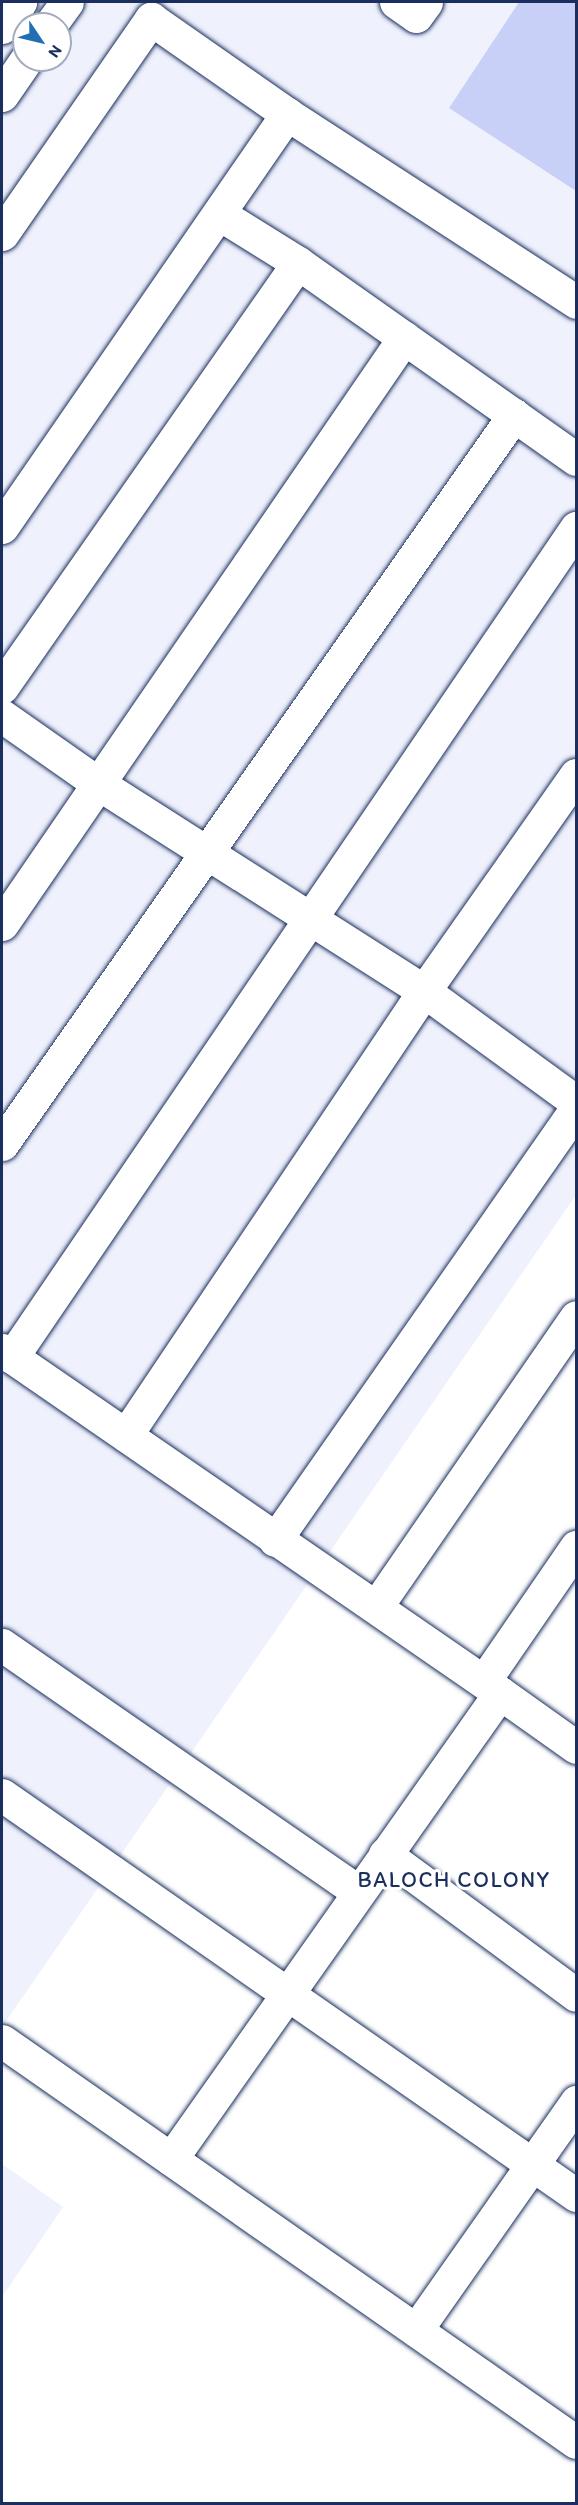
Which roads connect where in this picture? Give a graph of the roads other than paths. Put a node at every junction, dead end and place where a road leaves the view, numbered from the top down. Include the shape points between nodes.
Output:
1 (20, 2) edge
2 (396, 2) edge
3 (426, 2) edge
4 (2, 27) edge
5 (18, 72) edge
6 (2, 95) edge
7 (287, 114) junction
8 (221, 215) junction
9 (2, 234) edge
10 (298, 263) junction
11 (576, 302) edge
12 (404, 338) junction
13 (514, 415) junction
14 (576, 459) edge
15 (2, 527) edge
16 (576, 528) edge
17 (2, 687) edge
18 (2, 716) edge
19 (576, 775) edge
20 (99, 784) junction
21 (206, 852) junction
22 (314, 917) junction
23 (2, 924) edge
24 (424, 991) junction
25 (576, 1102) edge
26 (576, 1109) edge
27 (2, 1144) edge
28 (576, 1317) edge
29 (7, 1353) edge
30 (126, 1435) junction
31 (274, 1540) junction
32 (576, 1547) edge
33 (376, 1607) junction
34 (2, 1645) edge
35 (492, 1687) junction
36 (576, 1747) edge
37 (2, 1795) edge
38 (385, 1854) junction
39 (358, 1892) junction
40 (286, 1994) junction
41 (576, 1995) edge
42 (2, 2041) edge
43 (576, 2102) edge
44 (171, 2159) junction
45 (534, 2165) junction
46 (576, 2195) edge
47 (416, 2330) junction
48 (576, 2442) edge

1 - 4 street
2 - 3 street via 416,16
5 - 6 street
7 - 8 street
7 - 9 street via 151,19
7 - 11 street
8 - 10 street
8 - 15 street
10 - 12 street
10 - 17 street
12 - 13 street
12 - 20 street
13 - 14 street
13 - 21 street
16 - 22 street
18 - 20 street
19 - 24 street
20 - 21 street
20 - 23 street
21 - 22 street
21 - 27 street
22 - 24 street
22 - 29 street
24 - 25 street
24 - 30 street
26 - 31 street
28 - 33 street
29 - 30 street
30 - 31 street
31 - 33 street
32 - 35 street
33 - 35 street
34 - 39 street
35 - 36 street
35 - 38 street
37 - 40 street
38 - 39 street
38 - 41 street
39 - 40 street
40 - 44 street
40 - 45 street
42 - 44 street
43 - 45 street
44 - 47 street
45 - 46 street
45 - 47 street
47 - 48 street

